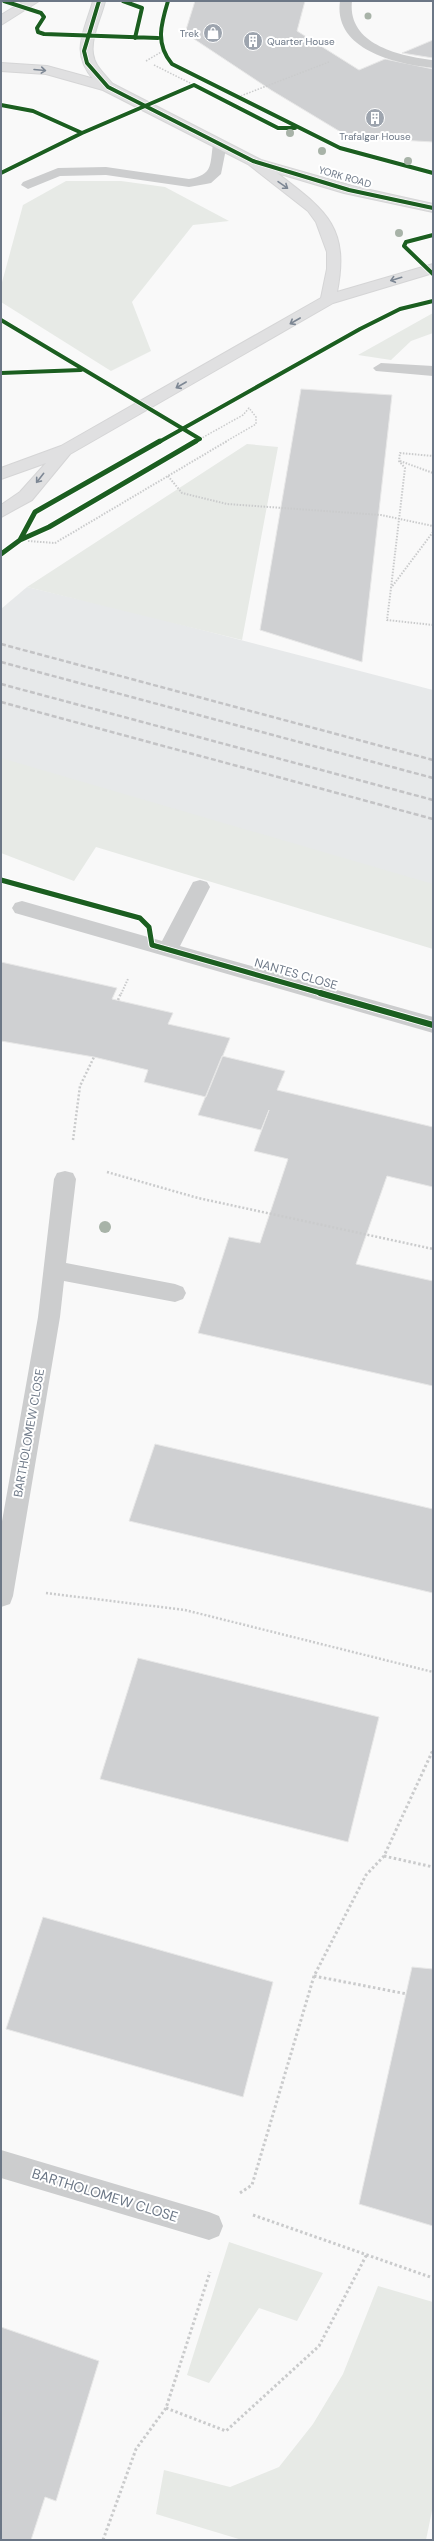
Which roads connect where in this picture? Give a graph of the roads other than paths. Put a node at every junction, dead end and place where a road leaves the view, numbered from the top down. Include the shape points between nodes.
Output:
1 (33, 1) edge
2 (99, 1) edge
3 (346, 1) edge
4 (1, 20) edge
5 (433, 64) edge
6 (1, 67) edge
7 (108, 87) junction
8 (220, 144) junction
9 (253, 161) junction
10 (28, 185) dead end
11 (433, 208) edge
12 (433, 268) edge
13 (328, 300) junction
14 (381, 368) dead end
15 (433, 371) edge
16 (67, 449) junction
17 (1, 474) edge
18 (1, 512) edge
19 (200, 888) dead end
20 (22, 908) dead end
21 (168, 949) junction
22 (433, 1025) edge
23 (68, 1170) road end
24 (56, 1270) junction
25 (175, 1293) dead end
26 (2, 1592) edge
27 (1, 2164) edge
28 (218, 2224) road end

1 - 4 main road
2 - 7 main road via 84,51 87,63
3 - 5 street via 346,22 353,32 370,46 403,58
6 -> 7 main road via 46,70
7 - 8 main road
8 - 9 main road
8 - 10 street via 214,174 206,180 183,182 106,171 58,172
9 - 11 main road, YORK ROAD via 349,190
9 -> 13 main road via 313,208 323,222 330,237 334,258
12 -> 13 main road
13 -> 16 main road
14 - 15 street
16 - 17 main road
16 -> 18 main road via 26,496
19 - 21 street
20 - 21 street, NANTES CLOSE
21 - 22 street, NANTES CLOSE
23 - 24 street, BARTHOLOMEW CLOSE
24 - 25 street
24 - 26 street, BARTHOLOMEW CLOSE
27 - 28 street, BARTHOLOMEW CLOSE

